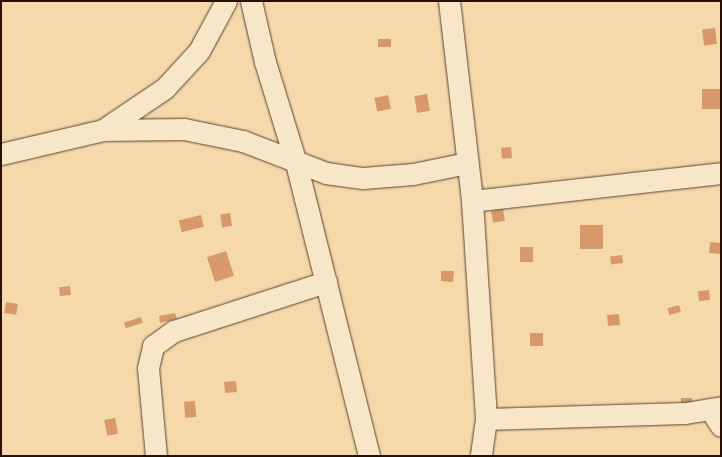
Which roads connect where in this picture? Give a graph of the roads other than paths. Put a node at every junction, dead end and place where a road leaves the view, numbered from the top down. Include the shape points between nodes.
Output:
1 (226, 1) edge
2 (251, 1) edge
3 (455, 1) edge
4 (103, 130) junction
5 (1, 154) edge
6 (296, 163) junction
7 (467, 163) junction
8 (721, 173) edge
9 (472, 201) junction
10 (326, 282) junction
11 (717, 414) edge
12 (486, 420) junction
13 (156, 456) edge
14 (368, 456) edge
15 (481, 456) edge

1 - 4 street via 199,51 166,88
2 - 6 street via 265,62
3 - 7 street
4 - 5 street
4 - 6 street via 184,129 243,141
6 - 7 street via 326,173 363,178 413,174
6 - 10 street
7 - 9 street
8 - 9 street
9 - 12 street
10 - 13 street via 174,331 152,346 148,368
10 - 14 street
11 - 12 street
12 - 15 street

